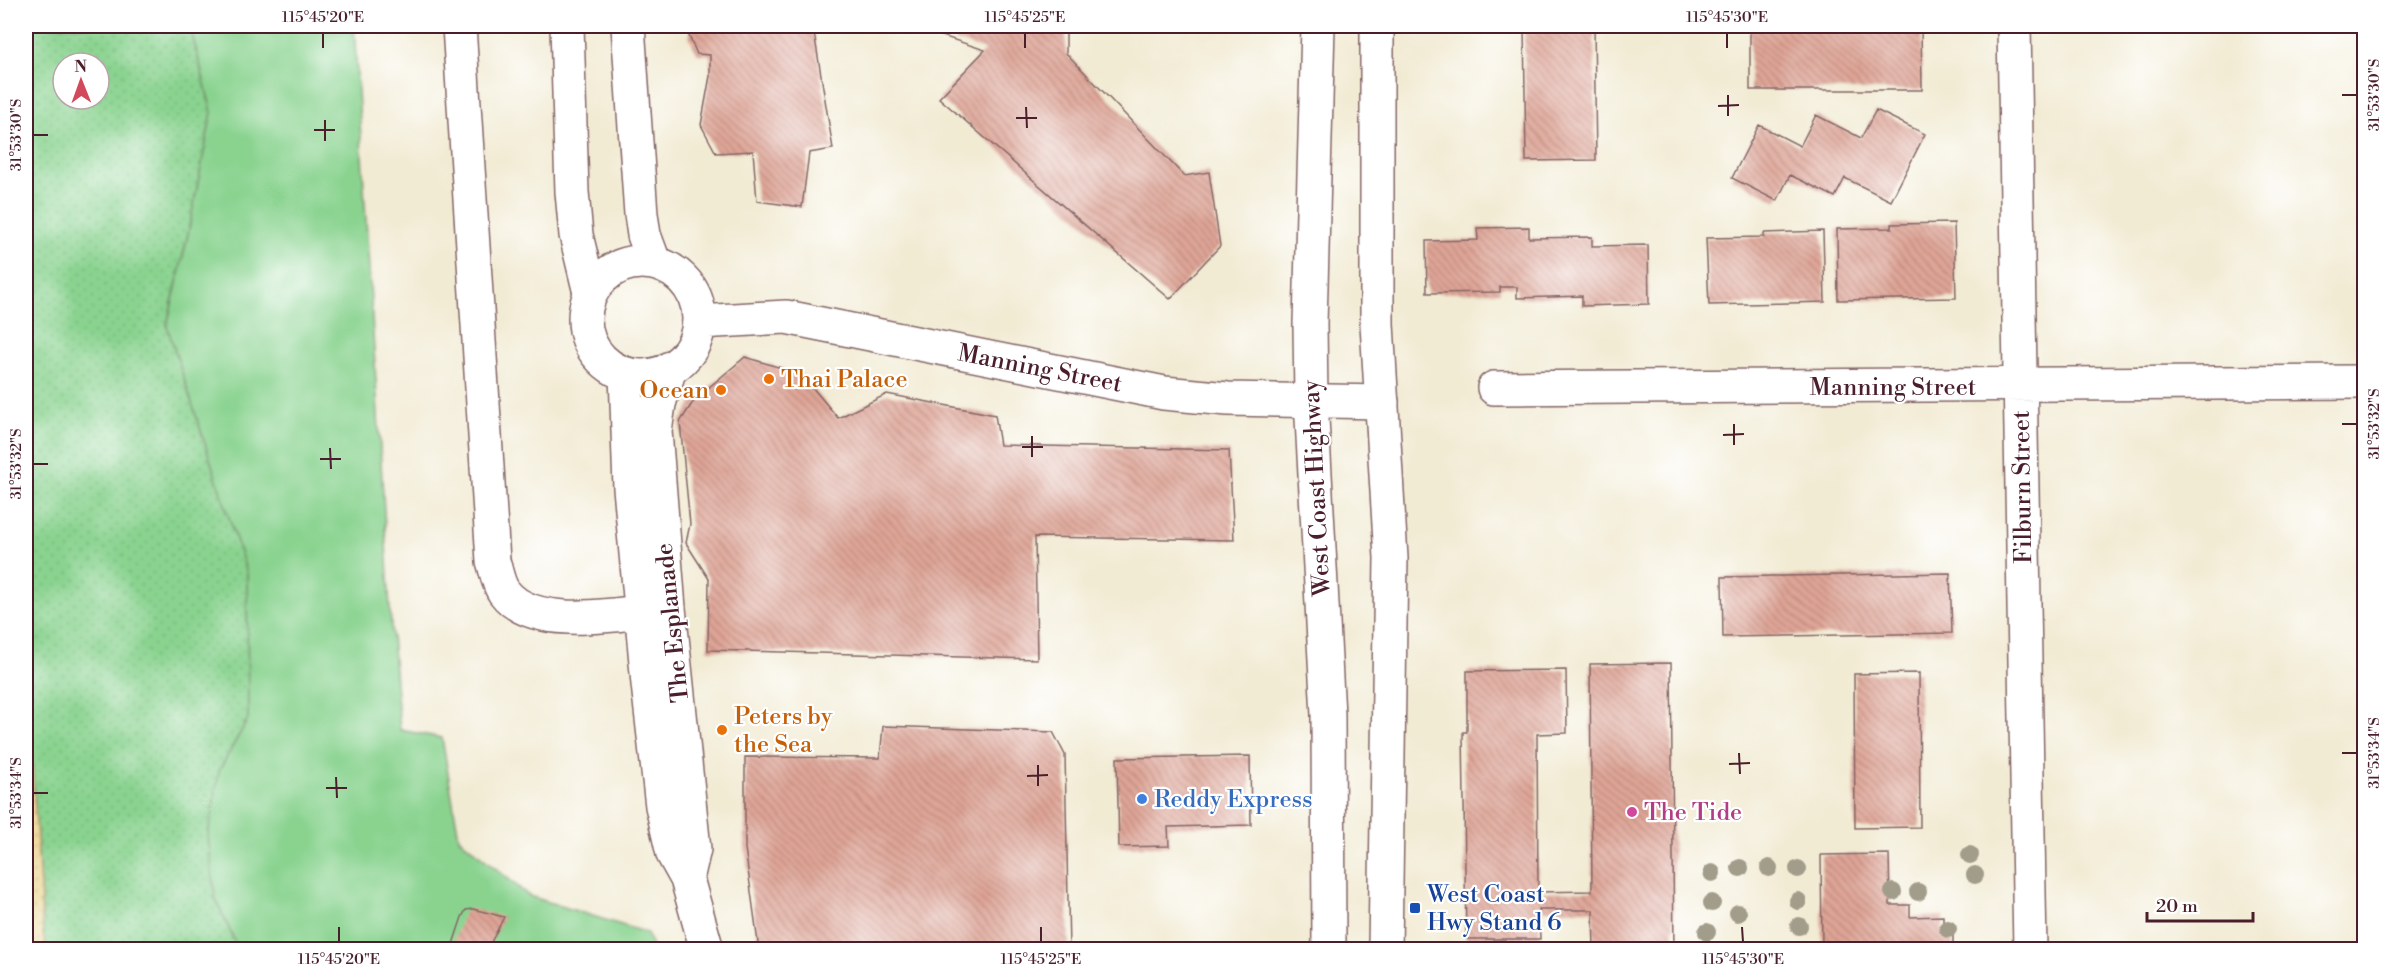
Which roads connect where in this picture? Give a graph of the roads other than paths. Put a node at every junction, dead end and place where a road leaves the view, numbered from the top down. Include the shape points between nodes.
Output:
1 (459, 26) edge
2 (567, 26) edge
3 (628, 26) edge
4 (1318, 26) edge
5 (1377, 26) edge
6 (2014, 26) edge
7 (654, 262) junction
8 (590, 293) junction
9 (699, 322) junction
10 (670, 368) junction
11 (626, 374) junction
12 (2364, 382) edge
13 (2021, 386) junction
14 (1494, 388) dead end
15 (1311, 400) junction
16 (1382, 402) junction
17 (655, 610) junction
18 (707, 950) edge
19 (1329, 950) edge
20 (1385, 950) edge
21 (2030, 950) edge

1 - 17 main road via 493,561 503,591 527,611 566,618
2 - 8 main road via 574,214
3 - 7 main road via 641,214
4 - 15 main road, West Coast Highway
5 - 16 main road via 1377,324
6 - 13 main road, Filburn Street
7 - 8 main road via 617,267
7 - 9 main road via 670,268 692,291
8 - 11 main road via 584,326 589,342 598,356
9 - 10 main road via 685,357
9 - 15 main road, Manning Street via 786,317 1164,393
10 - 11 main road via 656,374
10 - 17 main road, The Esplanade via 655,431
11 - 17 main road, The Esplanade via 630,488
12 - 13 main road, Manning Street
13 - 14 main road, Manning Street
13 - 21 main road, Filburn Street
15 - 16 main road, Manning Street
15 - 19 main road, West Coast Highway via 1328,715
16 - 20 main road via 1391,558
17 - 18 main road, The Esplanade via 662,806 673,854 687,879

